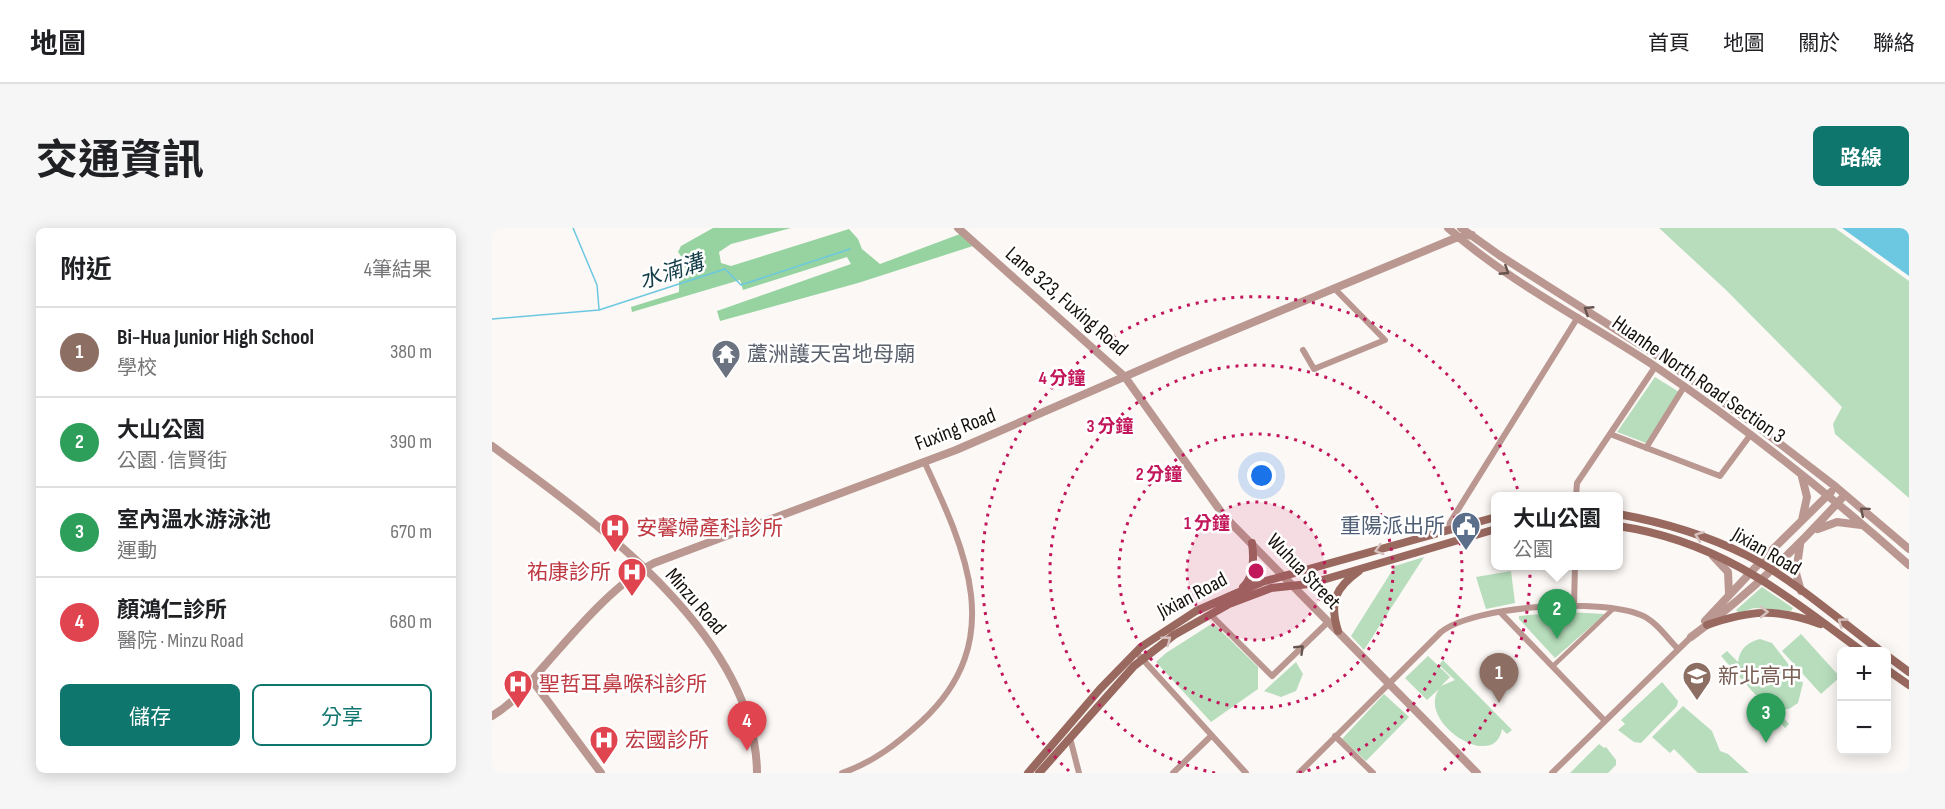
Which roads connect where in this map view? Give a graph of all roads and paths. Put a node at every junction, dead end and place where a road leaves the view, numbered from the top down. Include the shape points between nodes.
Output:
1 (958, 228) edge
2 (1448, 228) edge
3 (1461, 228) edge
4 (1472, 235) junction
5 (1458, 237) junction
6 (1334, 288) junction
7 (1556, 290) junction
8 (1550, 299) junction
9 (1578, 317) junction
10 (1303, 350) dead end
11 (1655, 367) junction
12 (1125, 376) junction
13 (1684, 387) junction
14 (1610, 435) junction
15 (1751, 435) junction
16 (492, 446) edge
17 (1646, 448) junction
18 (924, 461) junction
19 (1802, 475) junction
20 (1836, 487) junction
21 (1576, 492) edge
22 (1828, 495) junction
23 (1845, 495) junction
24 (1838, 502) junction
25 (1623, 515) edge
26 (1491, 518) edge
27 (1801, 522) junction
28 (1865, 526) junction
29 (1623, 527) edge
30 (1446, 529) junction
31 (1491, 530) edge
32 (1812, 532) junction
33 (1252, 543) junction
34 (1801, 543) junction
35 (1706, 549) junction
36 (1909, 549) edge
37 (1759, 563) junction
38 (1909, 565) edge
39 (1366, 566) junction
40 (644, 568) junction
41 (1575, 570) edge
42 (1771, 570) junction
43 (1751, 573) junction
44 (1283, 576) junction
45 (1761, 578) junction
46 (1294, 586) junction
47 (1238, 590) junction
48 (1802, 593) junction
49 (1728, 597) junction
50 (1574, 605) junction
51 (1613, 609) junction
52 (1501, 613) junction
53 (1210, 614) junction
54 (1328, 622) junction
55 (1707, 625) junction
56 (1832, 629) junction
57 (1338, 631) junction
58 (1691, 637) junction
59 (1857, 647) edge
60 (1876, 647) edge
61 (1678, 650) junction
62 (1136, 652) junction
63 (1891, 658) edge
64 (1143, 659) junction
65 (1553, 666) junction
66 (1891, 672) edge
67 (1909, 672) edge
68 (532, 680) junction
69 (1390, 684) junction
70 (1909, 685) edge
71 (492, 716) edge
72 (1605, 721) junction
73 (1211, 736) junction
74 (1335, 736) junction
75 (1070, 738) junction
76 (601, 773) edge
77 (757, 773) edge
78 (842, 773) edge
79 (1028, 773) edge
80 (1039, 773) edge
81 (1078, 773) edge
82 (1173, 773) edge
83 (1246, 773) edge
84 (1299, 773) edge
85 (1373, 773) edge
86 (1477, 773) edge
87 (1552, 773) edge

1 - 12 street, Lane 323, Fuxing Road
2 - 5 street, Huanhe North Road Section 3
3 - 4 street, Huanhe North Road Section 3
4 - 5 street, Fuxing Road
4 - 7 street, Huanhe North Road Section 3
5 - 6 street, Fuxing Road
5 -> 8 street, Huanhe North Road Section 3
6 - 10 street via 1385,340 1314,369
6 - 12 street, Fuxing Road
7 - 8 street
20 -> 7 street, Huanhe North Road Section 3 via 1661,358
8 - 9 street, Huanhe North Road Section 3
9 - 11 street, Huanhe North Road Section 3
9 - 30 street
11 - 13 street, Huanhe North Road Section 3
11 - 14 street
12 - 18 street, Fuxing Road
12 - 33 street, Wuhua Street via 1224,516
13 - 15 street, Huanhe North Road Section 3
13 - 17 street
14 - 17 street
14 - 21 street via 1577,483
15 - 17 street via 1720,476
15 - 19 street, Huanhe North Road Section 3
16 - 40 street, Minzu Road via 566,501
18 - 40 street, Fuxing Road
18 - 78 street via 963,557 971,596 970,645 954,685 940,704 885,753
19 - 22 street, Huanhe North Road Section 3
19 - 27 street via 1807,497
20 - 22 street
20 - 23 street, Huanhe North Road Section 3
22 - 24 street, Huanhe North Road Section 3
22 - 27 street
23 - 24 street
36 -> 23 street, Huanhe North Road Section 3
24 - 28 street, Huanhe North Road Section 3
24 - 32 street
37 -> 25 main road, Jixian Road via 1695,534
26 - 30 main road, Jixian Road
27 - 37 street
28 - 32 street via 1838,522
28 - 38 street, Huanhe North Road Section 3
29 - 35 main road, Jixian Road
30 -> 44 main road, Jixian Road
31 - 39 main road, Jixian Road
32 - 34 street
33 - 44 street, Wuhua Street
33 - 47 main road via 1248,583
34 - 42 street
34 - 48 street via 1796,573
35 - 43 main road, Jixian Road
35 - 49 street via 1728,572
37 - 42 main road, Jixian Road
37 - 43 street
39 - 46 main road, Jixian Road
39 - 57 main road via 1335,593 1333,617
40 - 68 street, Fuxing Road
40 - 77 street, Minzu Road via 705,636 734,680 754,732
41 - 50 street
42 - 45 street
42 - 48 main road, Jixian Road
43 - 45 main road, Jixian Road
43 - 49 street
44 - 46 street, Wuhua Street
44 - 47 main road, Jixian Road
45 - 55 street
45 - 56 main road, Jixian Road
46 - 53 main road, Jixian Road via 1271,588
46 - 54 street, Wuhua Street
47 - 62 main road, Jixian Road via 1179,621
60 -> 48 main road, Jixian Road
49 - 58 street
50 - 51 street
50 - 52 street
51 - 61 street via 1650,620
51 - 65 street
52 - 65 street
52 - 69 street via 1447,627
53 -> 54 street via 1272,676
64 -> 53 main road, Jixian Road
54 - 57 street, Wuhua Street
55 -> 56 main road via 1763,612 1796,616
55 - 58 street
56 - 59 main road, Jixian Road
57 - 69 street, Wuhua Street
58 - 61 street
61 - 72 street
62 - 64 street
62 - 79 main road, Jixian Road
63 - 67 main road
64 - 73 street
64 - 75 main road, Jixian Road
65 - 72 street
66 - 70 main road
68 - 71 street, Fuxing Road
68 - 76 street
69 - 74 street
69 - 86 street, Wuhua Street
72 - 87 street
73 - 82 street
73 - 83 street
74 - 84 street
74 - 85 street
75 - 80 main road, Jixian Road
75 - 81 street

